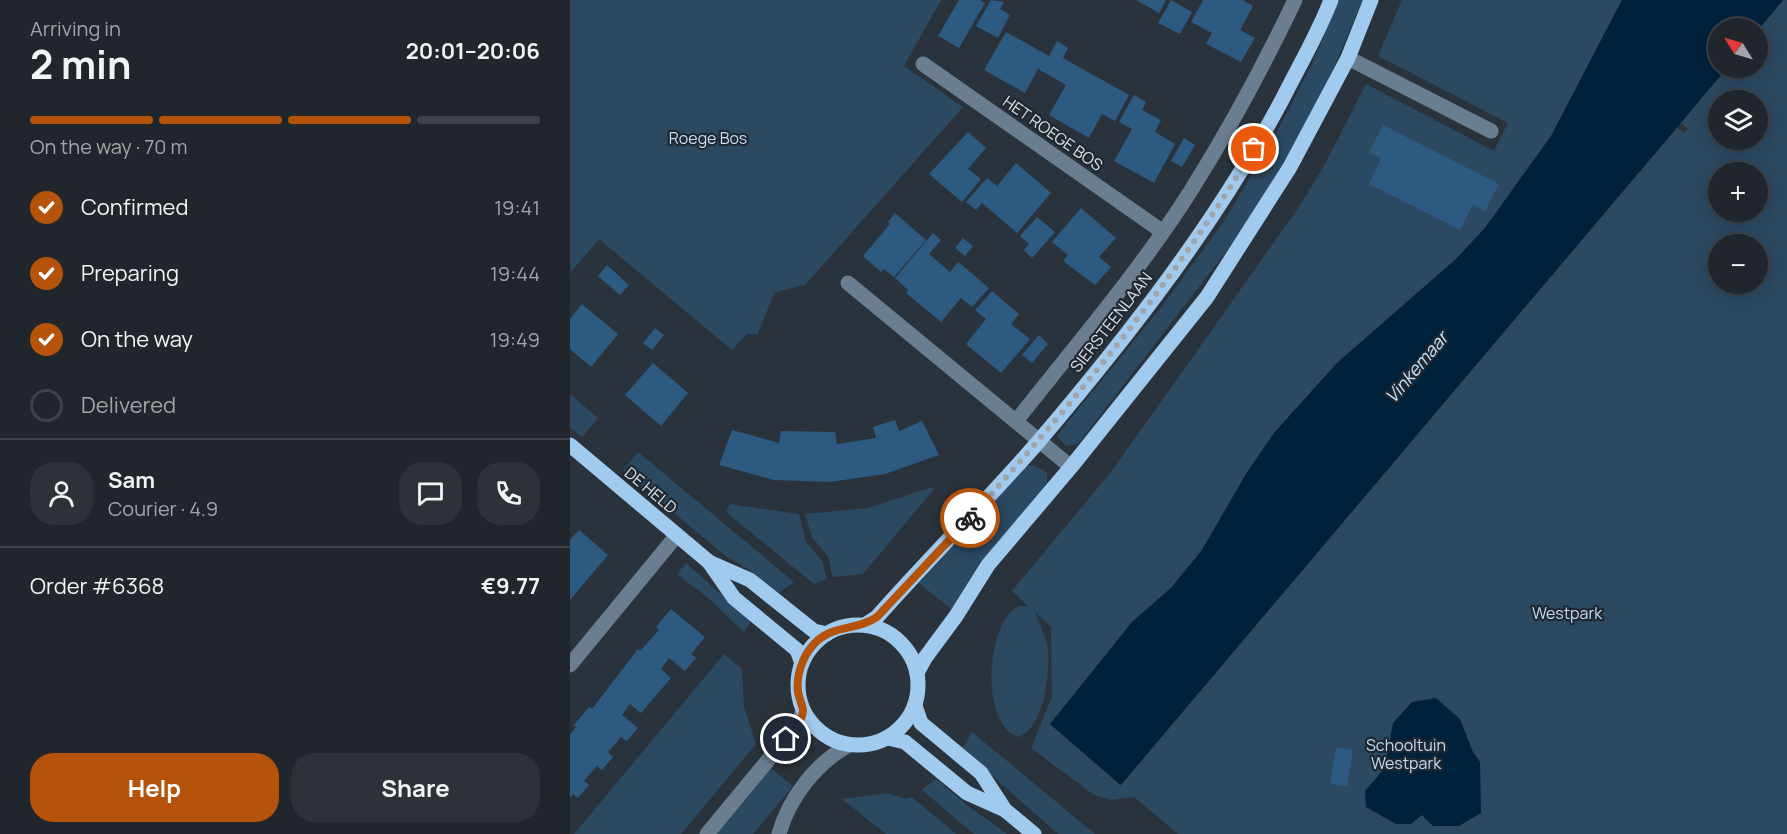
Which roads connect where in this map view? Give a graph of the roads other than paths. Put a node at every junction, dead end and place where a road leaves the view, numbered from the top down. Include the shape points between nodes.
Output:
1 (1295, 0) edge
2 (1330, 0) edge
3 (1371, 0) edge
4 (1348, 58) junction
5 (923, 64) dead end
6 (1491, 131) dead end
7 (1163, 232) junction
8 (848, 283) dead end
9 (1017, 420) junction
10 (1040, 440) junction
11 (570, 445) edge
12 (1071, 467) junction
13 (677, 536) junction
14 (709, 562) junction
15 (865, 625) junction
16 (827, 633) junction
17 (802, 663) junction
18 (570, 665) edge
19 (917, 673) junction
20 (915, 706) junction
21 (803, 710) junction
22 (888, 738) junction
23 (849, 745) junction
24 (1005, 810) junction
25 (707, 834) edge
26 (779, 834) edge
27 (1034, 834) edge

1 - 7 street, SIERSTEENLAAN via 1244,99
2 - 10 main road, SIERSTEENLAAN via 1266,129 1218,209 1117,346
3 - 4 main road
4 - 6 street
4 - 12 main road via 1290,167 1213,288
5 - 7 street, HET ROEGE BOS
7 - 9 street, SIERSTEENLAAN
8 - 9 street
9 - 10 street
10 - 12 street
10 - 15 main road, SIERSTEENLAAN via 877,617
11 - 13 main road, DE HELD
12 - 19 main road via 988,565
13 - 14 main road, DE HELD
13 - 18 street
14 - 16 main road, DE HELD via 750,580 814,631
14 - 17 main road, DE HELD via 734,598 797,650
15 - 16 main road
15 - 19 main road via 883,630 901,642
16 - 17 main road via 813,645
17 - 21 main road via 798,684
19 - 20 main road via 919,692
20 - 22 main road via 907,721
20 - 24 main road via 921,723 981,773
21 - 23 main road via 820,732
21 - 25 street via 798,724
22 - 23 main road
22 - 24 main road via 905,742 967,793
23 - 26 street via 833,754 808,780 785,812
24 - 27 main road

